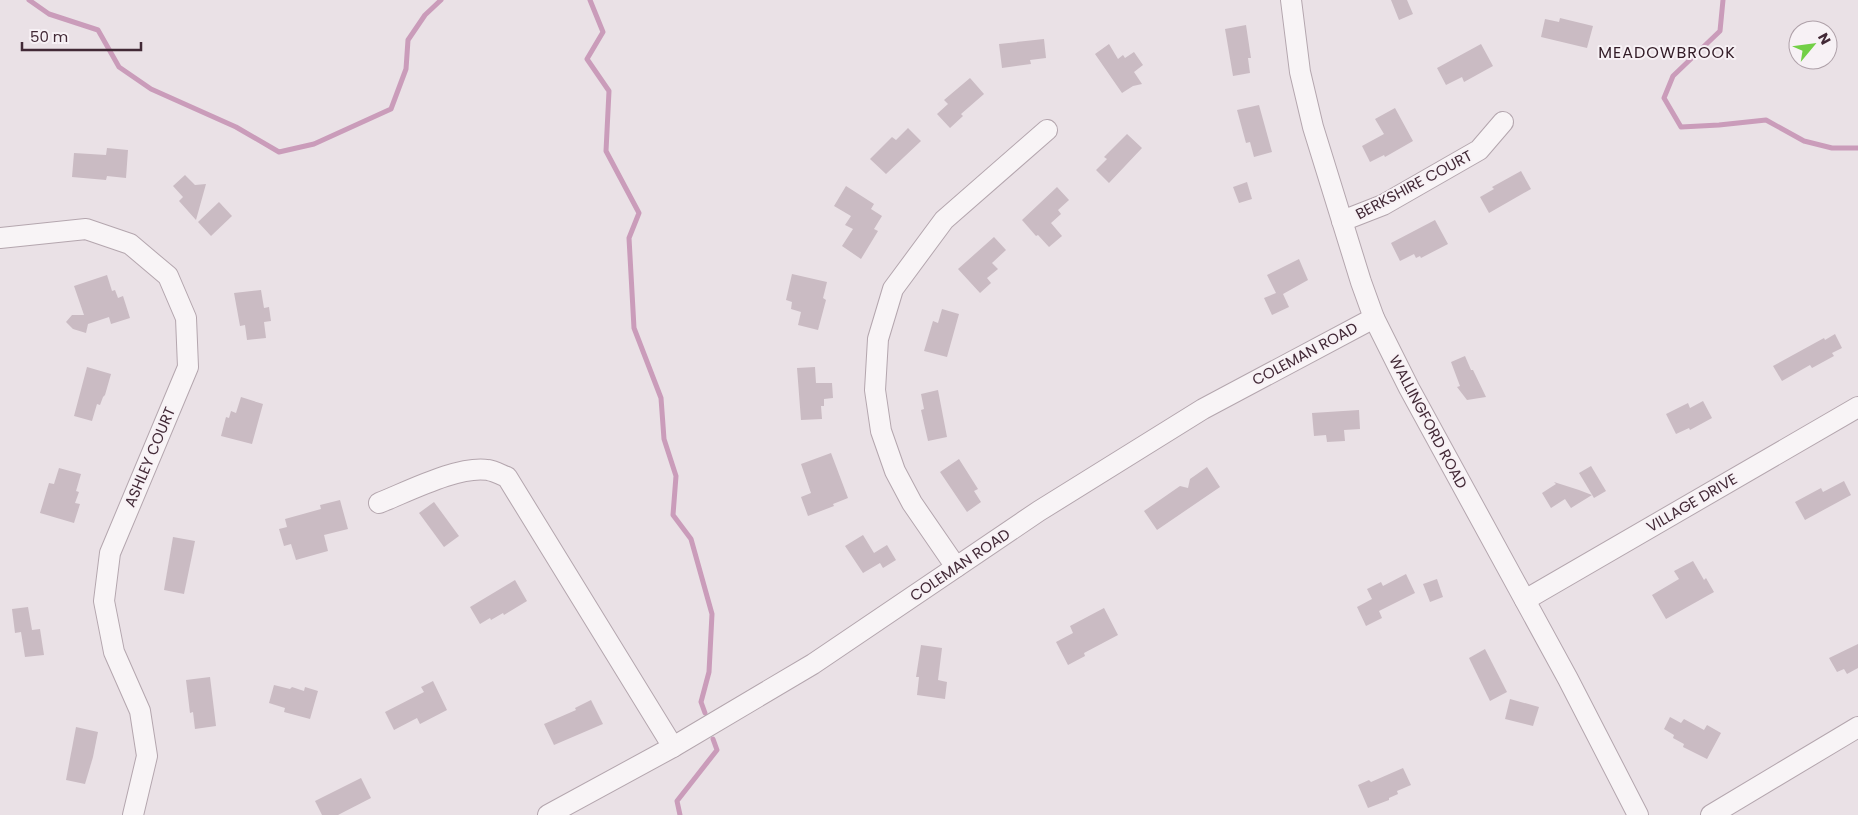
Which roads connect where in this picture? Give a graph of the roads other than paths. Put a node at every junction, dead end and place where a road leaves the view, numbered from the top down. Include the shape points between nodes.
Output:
1 (1291, 0) edge
2 (1503, 122) dead end
3 (1047, 130) dead end
4 (1342, 221) junction
5 (0, 238) edge
6 (1374, 318) junction
7 (1858, 406) edge
8 (379, 503) dead end
9 (956, 566) junction
10 (1525, 600) junction
11 (1858, 727) edge
12 (673, 747) junction
13 (133, 815) edge
14 (548, 815) edge
15 (1638, 815) edge
16 (1711, 815) edge

1 - 4 street, WALLINGFORD ROAD via 1300,72
2 - 4 street, BERKSHIRE COURT via 1479,150 1383,205
3 - 9 street via 944,220 893,289 878,339 875,390 881,431 895,471 912,503
4 - 6 street, WALLINGFORD ROAD
5 - 13 street, ASHLEY COURT via 86,228 130,244 168,276 186,318 188,367 110,553 104,600 114,652 140,711 146,756
6 - 9 street, COLEMAN ROAD via 1203,409
6 - 10 street, WALLINGFORD ROAD via 1416,403
7 - 10 street, VILLAGE DRIVE
8 - 12 street via 464,471 488,470 507,477
9 - 12 street, COLEMAN ROAD via 813,664
10 - 15 street, WALLINGFORD ROAD
11 - 16 street
12 - 14 street, COLEMAN ROAD

